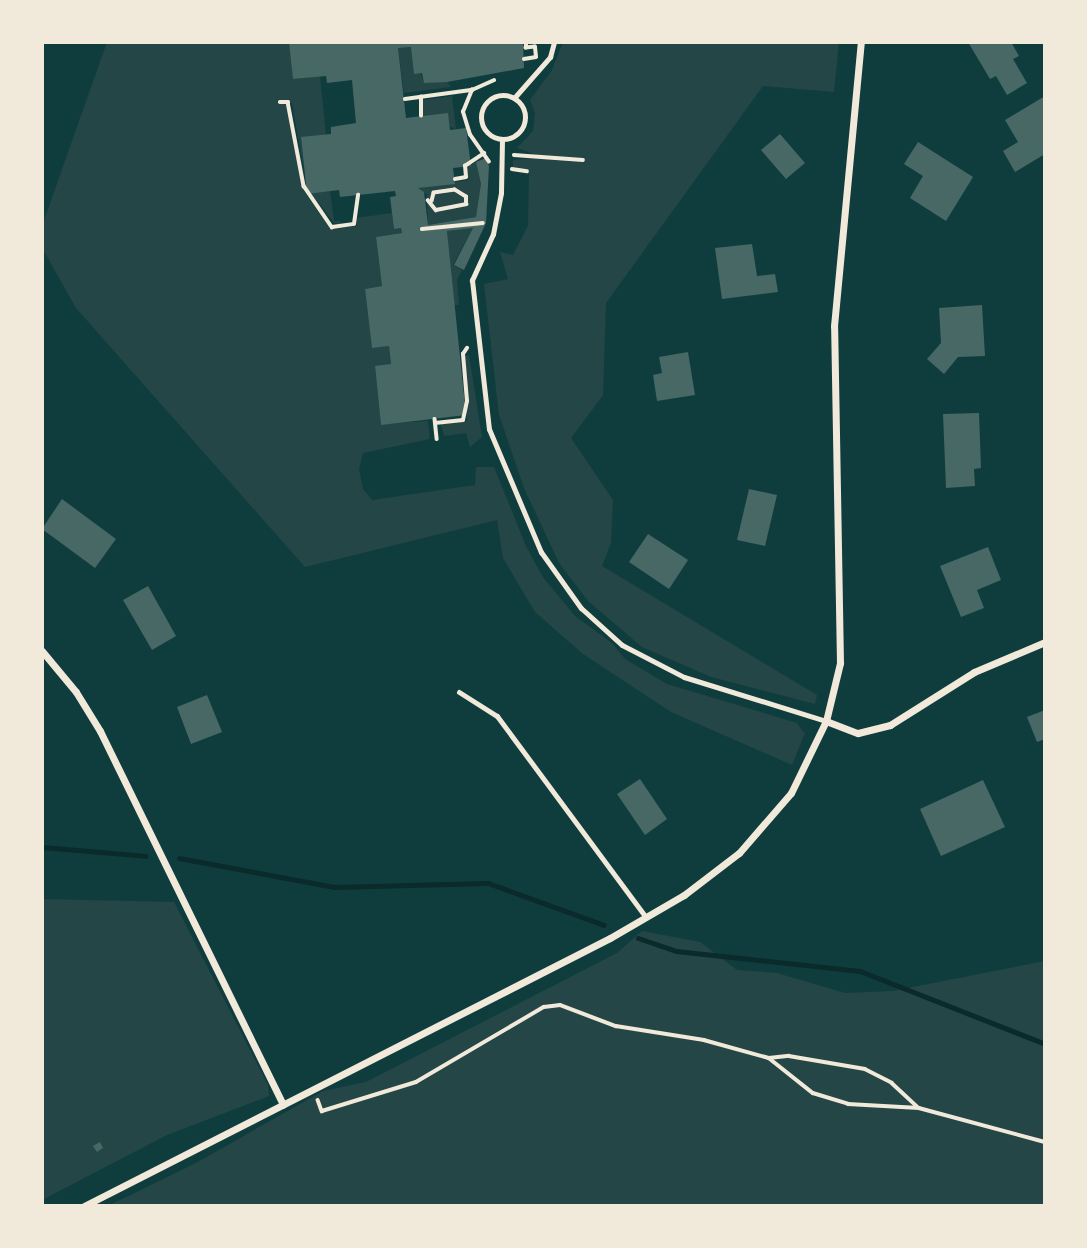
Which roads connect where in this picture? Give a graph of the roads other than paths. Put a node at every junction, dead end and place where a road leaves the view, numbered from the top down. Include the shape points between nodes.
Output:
1 (554, 42) edge
2 (861, 42) edge
3 (514, 98) junction
4 (502, 140) junction
5 (1045, 642) edge
6 (42, 651) edge
7 (459, 692) dead end
8 (826, 721) junction
9 (646, 917) junction
10 (283, 1105) junction
11 (84, 1206) edge

1 - 3 lane via 550,57
2 - 8 street via 834,326 842,581 840,663
3 - 4 lane via 524,109 525,124 516,135
3 - 4 lane via 493,97 481,114 488,134
4 - 8 lane via 501,193 493,234 472,279 489,429 541,552 581,608 622,645 684,677
5 - 8 street via 974,671 890,725 858,733
6 - 10 street via 100,731
7 - 9 lane via 497,716
8 - 9 street via 804,770 758,835 719,870
9 - 10 street
10 - 11 street

